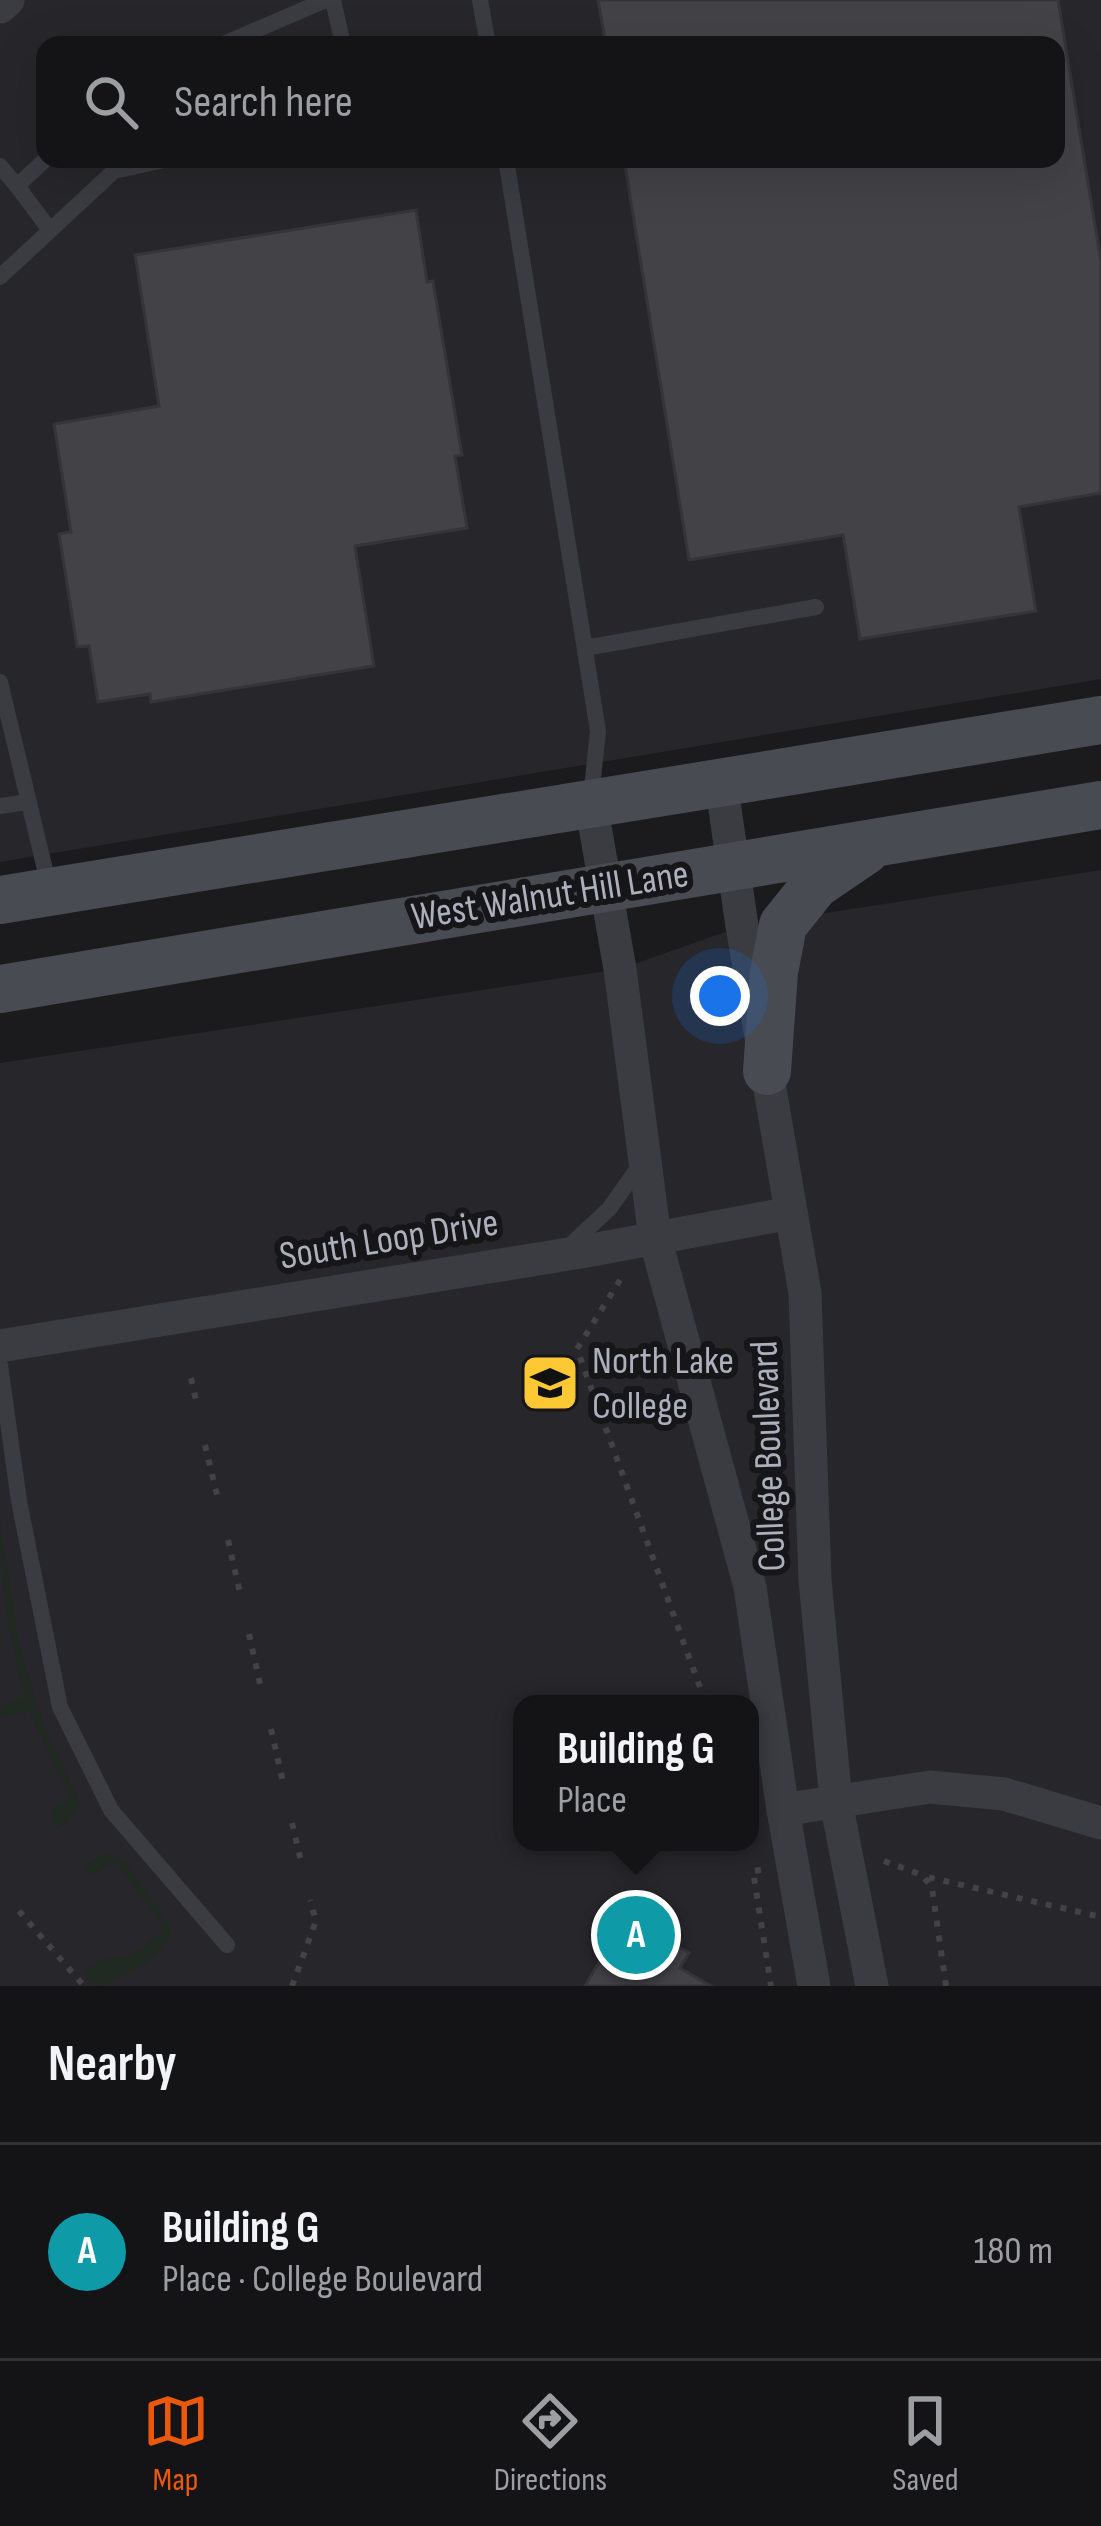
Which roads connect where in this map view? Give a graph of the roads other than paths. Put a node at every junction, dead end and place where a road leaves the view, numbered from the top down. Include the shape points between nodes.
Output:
1 (330, 0) edge
2 (480, 0) edge
3 (243, 36) edge
4 (340, 36) edge
5 (486, 36) edge
6 (0, 166) edge
7 (36, 168) edge
8 (128, 168) edge
9 (507, 168) edge
10 (16, 185) junction
11 (50, 230) junction
12 (0, 277) edge
13 (816, 608) dead end
14 (585, 649) junction
15 (0, 682) edge
16 (1101, 720) edge
17 (721, 782) junction
18 (28, 802) junction
19 (591, 804) junction
20 (1101, 805) edge
21 (0, 806) edge
22 (877, 843) junction
23 (733, 867) junction
24 (606, 886) junction
25 (50, 892) junction
26 (0, 900) edge
27 (0, 989) edge
28 (767, 1071) junction
29 (645, 1159) junction
30 (791, 1213) junction
31 (655, 1238) junction
32 (559, 1255) junction
33 (0, 1346) edge
34 (0, 1365) edge
35 (836, 1802) junction
36 (783, 1810) junction
37 (1101, 1823) edge
38 (226, 1945) dead end
39 (814, 1986) edge
40 (872, 1986) edge

1 - 3 lane
1 - 4 lane
2 - 5 lane
6 - 10 lane
7 - 10 lane
8 - 11 lane via 114,171
9 - 14 lane
10 - 11 lane
11 - 12 lane
13 - 14 lane
14 - 19 lane via 598,731
15 - 18 lane
16 - 17 main road, West Walnut Hill Lane
17 - 19 main road, West Walnut Hill Lane
17 - 23 street, College Boulevard
18 - 21 lane
18 - 25 lane
19 - 24 street, College Boulevard
19 - 25 main road, West Walnut Hill Lane
20 - 22 main road, West Walnut Hill Lane
22 - 23 main road, West Walnut Hill Lane
22 - 28 main road via 815,885 783,925
23 - 24 main road, West Walnut Hill Lane
23 - 28 street, College Boulevard
24 - 27 main road, West Walnut Hill Lane
24 - 29 street, College Boulevard
25 - 26 main road, West Walnut Hill Lane
28 - 30 street, College Boulevard
29 - 31 street, College Boulevard
29 - 32 lane via 609,1209
30 - 31 street, South Loop Drive
30 - 35 street, College Boulevard via 805,1293 814,1580
31 - 32 street, South Loop Drive
31 - 36 street, College Boulevard via 750,1587
32 - 33 street, South Loop Drive
34 - 38 lane via 60,1707 112,1810
35 - 36 street
35 - 37 street via 930,1787 1004,1794
35 - 40 street, College Boulevard
36 - 39 street, College Boulevard

